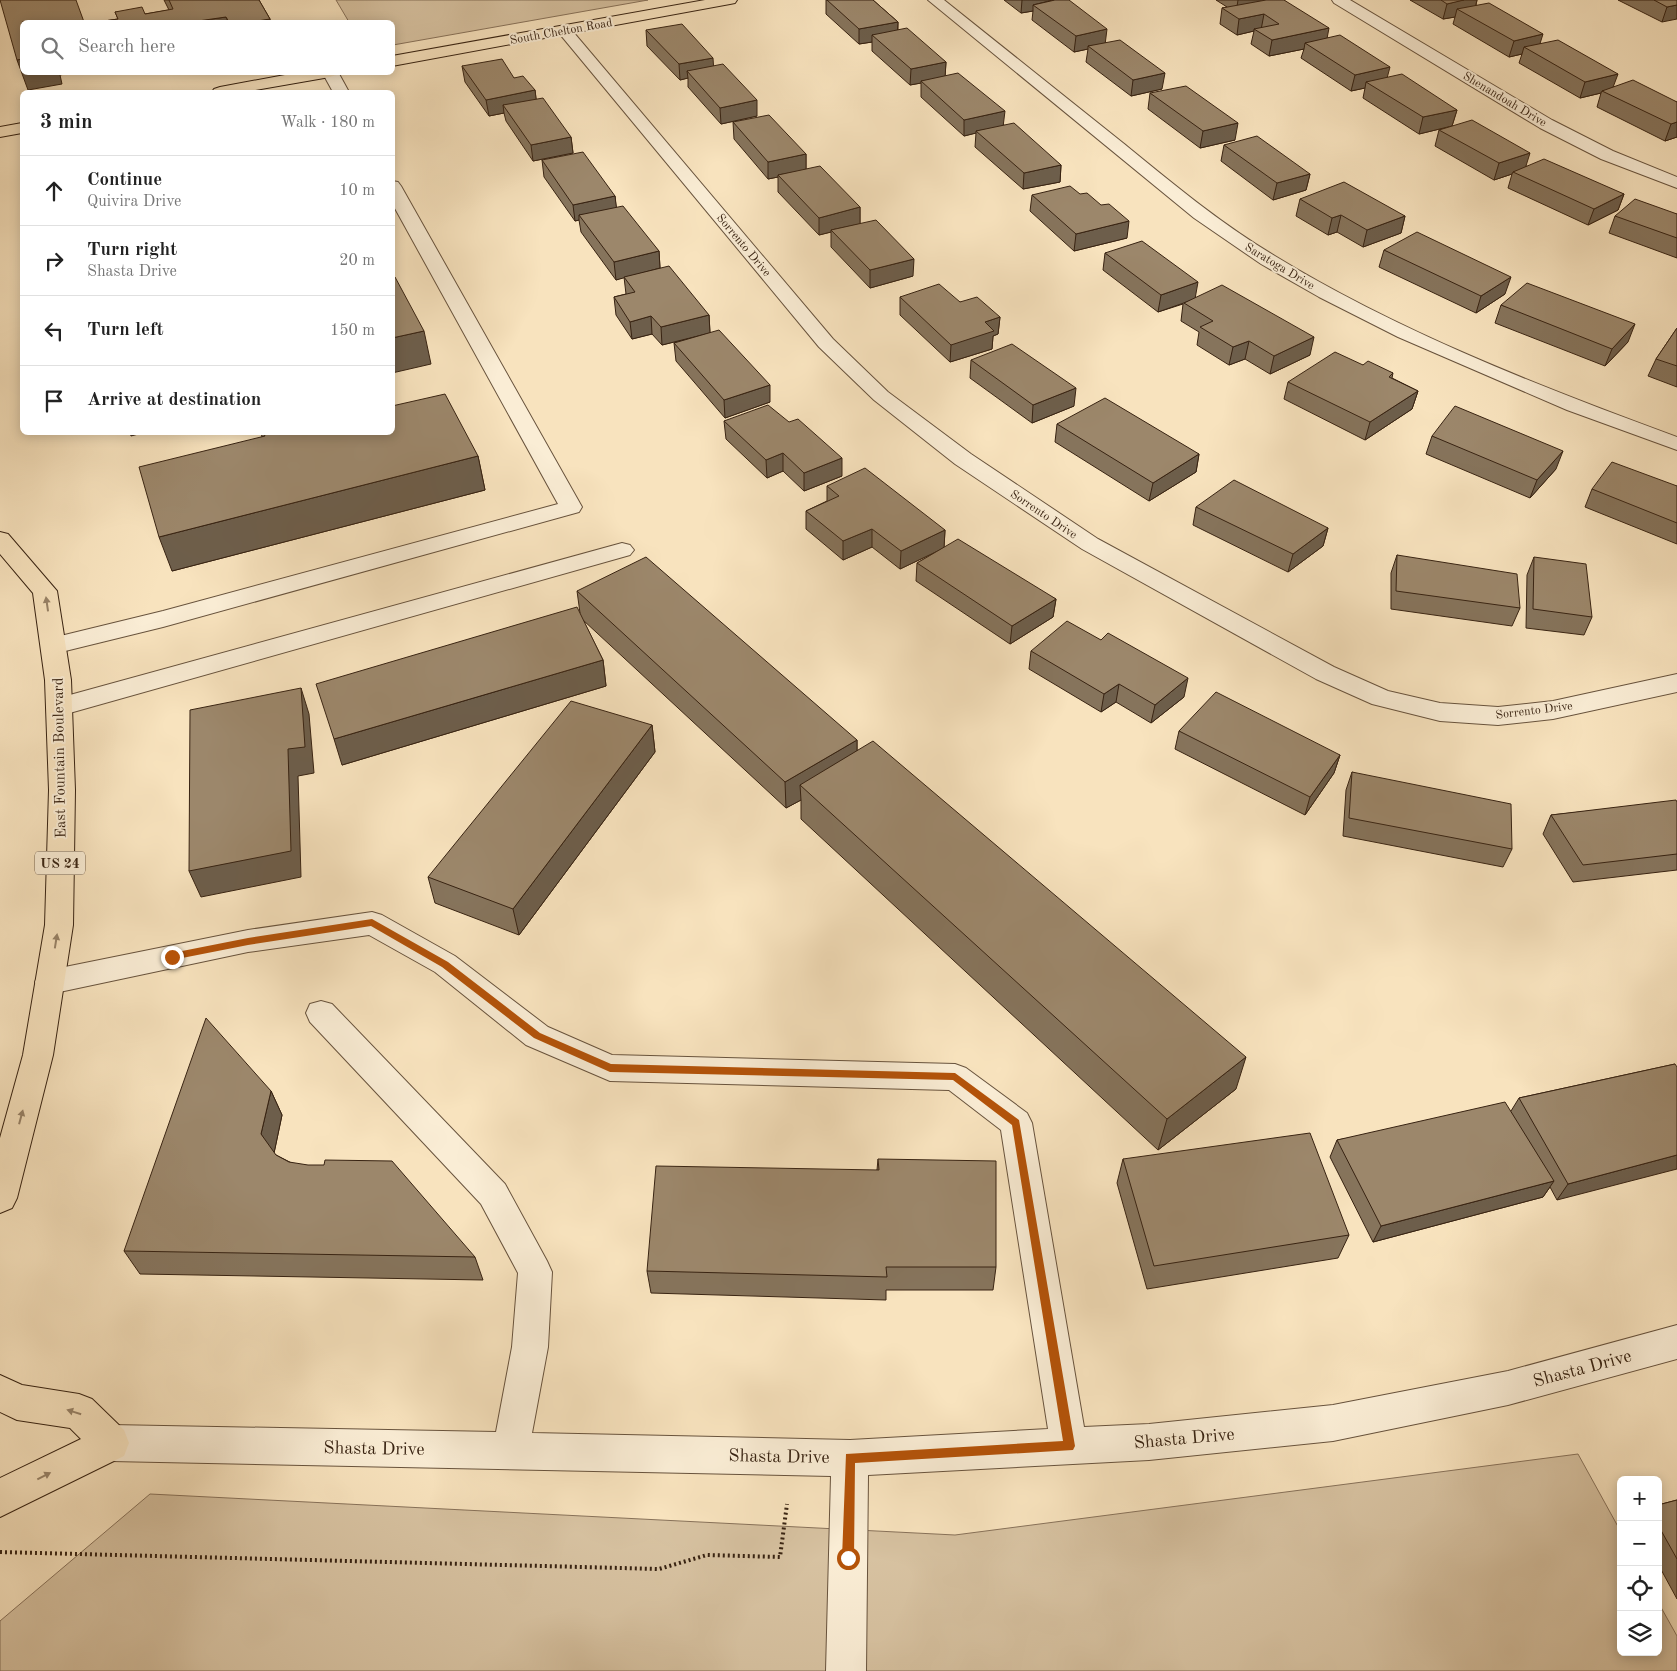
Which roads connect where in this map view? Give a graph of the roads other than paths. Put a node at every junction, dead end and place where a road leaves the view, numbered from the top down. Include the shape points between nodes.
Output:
1 (730, 0) edge
2 (935, 0) edge
3 (1339, 0) edge
4 (564, 30) junction
5 (395, 60) edge
6 (314, 75) edge
7 (332, 75) edge
8 (231, 90) edge
9 (340, 90) edge
10 (20, 128) edge
11 (0, 132) edge
12 (1677, 183) edge
13 (395, 191) edge
14 (1677, 444) edge
15 (0, 538) edge
16 (622, 550) dead end
17 (53, 646) junction
18 (1677, 683) edge
19 (59, 707) junction
20 (50, 982) junction
21 (321, 1014) dead end
22 (0, 1198) edge
23 (1677, 1342) edge
24 (0, 1392) edge
25 (111, 1443) junction
26 (1069, 1446) junction
27 (511, 1450) junction
28 (850, 1458) junction
29 (0, 1498) edge
30 (846, 1671) edge

1 - 4 main road, South Chelton Road
2 - 14 street, Saratoga Drive via 1200,214 1268,260 1405,333 1574,406
3 - 12 street, Shenandoah Drive via 1546,124 1607,155
4 - 5 main road, South Chelton Road
4 - 18 street, Sorrento Drive via 826,343 881,396 963,459 1090,544 1324,673 1381,698 1440,712 1498,716 1553,710
6 - 8 main road
7 - 9 street
10 - 11 main road
13 - 17 street via 572,507 164,619
17 -> 15 main road, East Fountain Boulevard / US 24 via 45,591
16 - 19 street
17 - 19 main road, East Fountain Boulevard / US 24
20 -> 19 main road, East Fountain Boulevard / US 24 via 59,925 62,790
22 -> 20 main road, East Fountain Boulevard / US 24 via 38,1055
20 - 26 street via 248,941 372,923 445,964 537,1036 610,1068 955,1077 1016,1123
21 - 27 street via 493,1194 535,1272 530,1347
23 - 26 street, Shasta Drive via 1508,1388 1333,1423 1149,1442
25 -> 24 main road via 79,1412 17,1402
25 - 27 street, Shasta Drive
29 -> 25 main road
26 - 28 street, Shasta Drive
27 - 28 street, Shasta Drive
28 - 30 street

